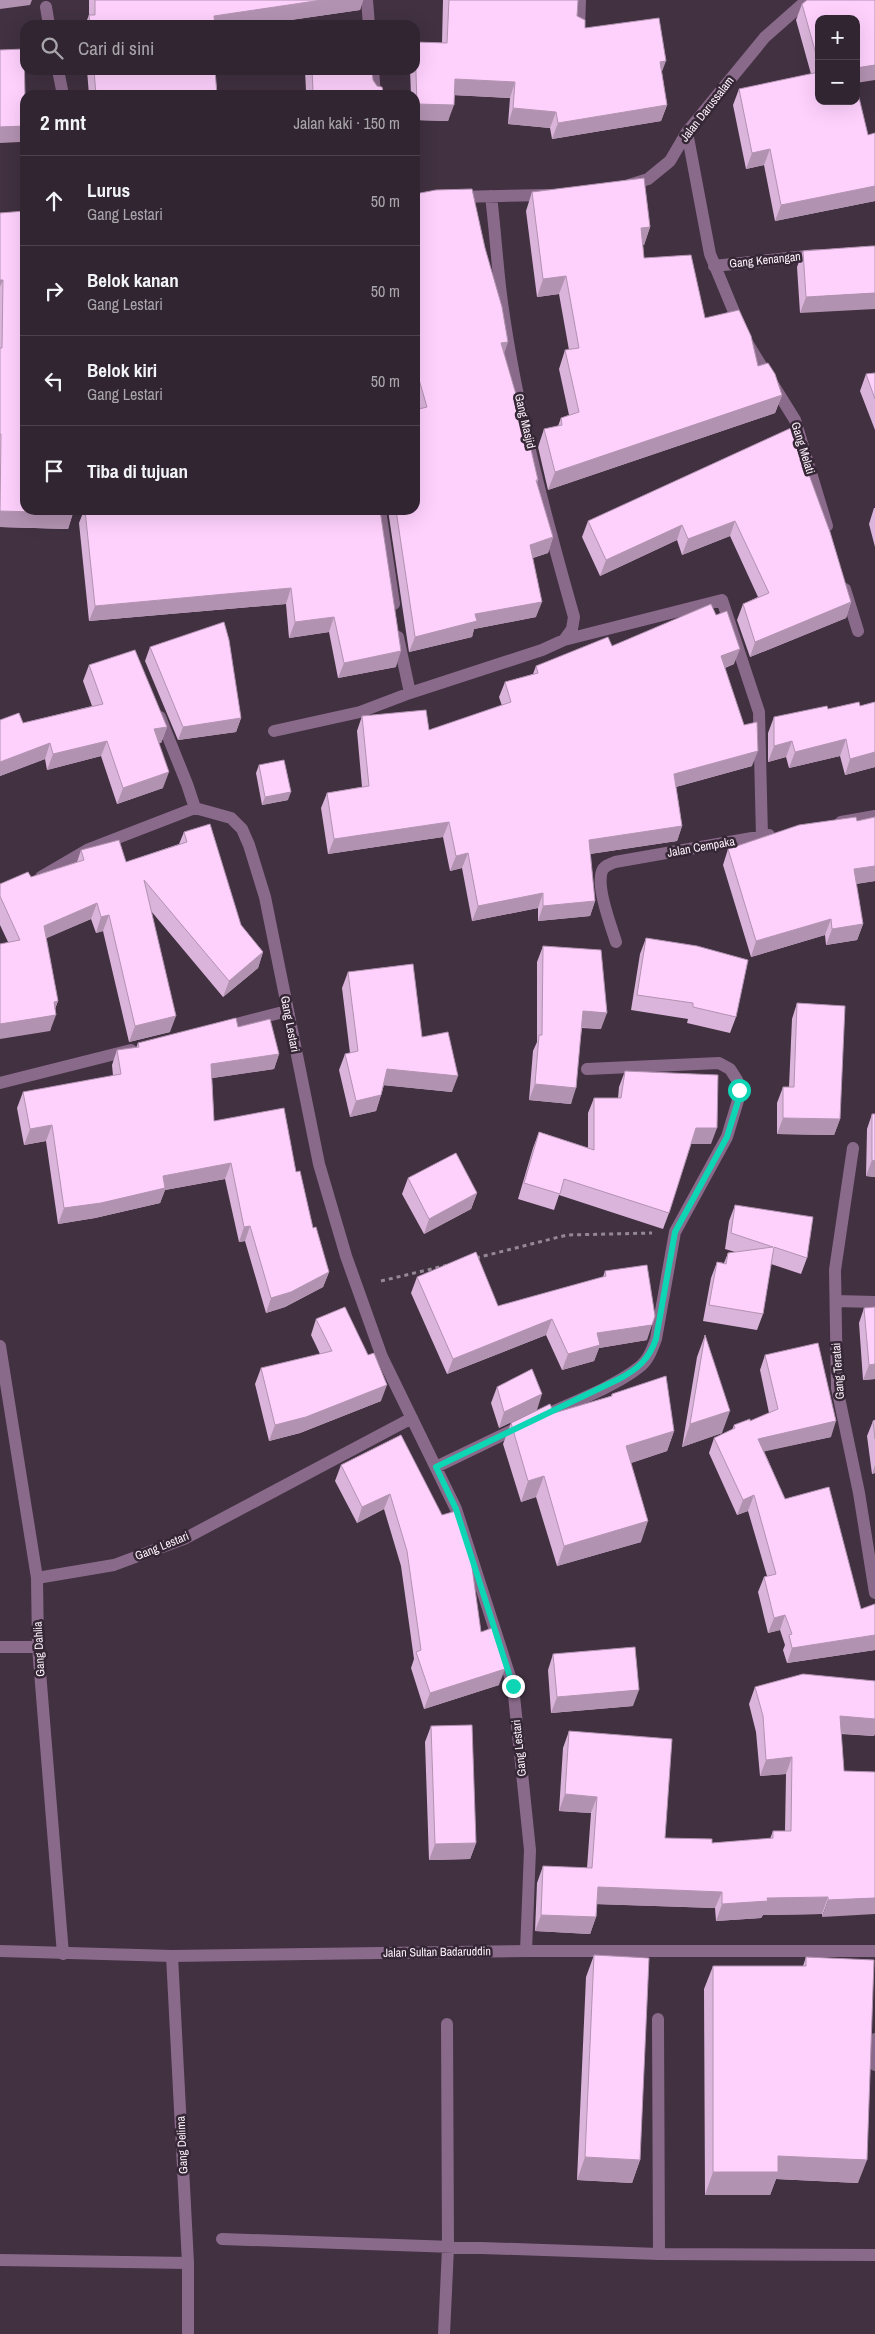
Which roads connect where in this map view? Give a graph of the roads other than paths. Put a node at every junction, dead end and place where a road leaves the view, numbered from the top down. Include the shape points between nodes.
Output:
1 (367, 0) edge
2 (580, 0) edge
3 (807, 0) edge
4 (46, 7) dead end
5 (48, 20) edge
6 (369, 20) edge
7 (579, 28) edge
8 (59, 75) edge
9 (373, 75) edge
10 (61, 90) edge
11 (374, 90) edge
12 (687, 132) junction
13 (617, 189) edge
14 (561, 195) edge
15 (491, 196) junction
16 (444, 198) edge
17 (828, 254) edge
18 (714, 266) junction
19 (381, 515) edge
20 (829, 535) edge
21 (841, 573) edge
22 (858, 630) dead end
23 (564, 640) junction
24 (410, 693) junction
25 (156, 706) edge
26 (274, 731) dead end
27 (194, 808) junction
28 (875, 816) edge
29 (828, 824) edge
30 (781, 833) edge
31 (762, 837) junction
32 (41, 877) edge
33 (616, 942) dead end
34 (287, 1011) junction
35 (211, 1030) edge
36 (144, 1047) edge
37 (587, 1069) dead end
38 (0, 1083) edge
39 (852, 1148) dead end
40 (836, 1301) junction
41 (875, 1302) edge
42 (0, 1346) edge
43 (412, 1418) junction
44 (436, 1467) junction
45 (36, 1578) junction
46 (875, 1593) edge
47 (0, 1647) edge
48 (38, 1647) junction
49 (0, 1951) edge
50 (526, 1951) junction
51 (875, 1951) edge
52 (63, 1954) junction
53 (172, 1956) junction
54 (658, 2019) dead end
55 (447, 2024) dead end
56 (875, 2039) edge
57 (875, 2065) edge
58 (222, 2239) dead end
59 (448, 2248) junction
60 (659, 2254) junction
61 (875, 2255) edge
62 (0, 2260) edge
63 (188, 2263) junction
64 (188, 2334) edge
65 (444, 2334) edge

1 - 6 street
2 - 7 street
3 - 12 street, Jalan Darussalam via 765,37
4 - 5 street
8 - 10 street
9 - 11 street
12 - 13 street, Jalan Darussalam via 670,161 648,179
12 - 18 street, Gang Melati
14 - 15 street
15 - 16 street
15 - 23 street, Gang Masjid via 501,295 516,386 574,617 572,629
17 - 18 street, Gang Kenangan
18 - 20 street, Gang Melati via 746,341 795,420
19 - 24 street via 400,650
21 - 22 street
23 - 24 street
23 - 31 street via 722,600 759,712
24 - 26 street via 360,712
25 - 27 street
27 - 32 street via 89,849
27 - 34 street, Gang Lestari via 231,818 242,829 250,845 265,897
28 - 29 street
30 - 31 street, Jalan Cempaka
31 - 33 street, Jalan Cempaka via 606,866 601,879 603,896
34 - 35 street
34 - 43 street, Gang Lestari via 319,1164 346,1256 382,1357
36 - 38 street
37 - 44 street via 719,1063 730,1069 737,1080 739,1098 727,1137 675,1232 652,1353 639,1368 619,1379
39 - 40 street, Gang Teratai via 835,1270
40 - 41 street
40 - 46 street, Gang Teratai via 836,1388 859,1493
42 - 45 street, Gang Dahlia
43 - 44 street, Gang Lestari
43 - 45 street, Gang Lestari via 184,1539 114,1565
44 - 50 street, Gang Lestari via 456,1509 513,1686 530,1850
45 - 48 street, Gang Dahlia
47 - 48 street
48 - 52 street, Gang Dahlia
49 - 52 street, Jalan Sultan Badaruddin
50 - 51 street, Jalan Sultan Badaruddin
50 - 53 street, Jalan Sultan Badaruddin
52 - 53 street, Jalan Sultan Badaruddin
53 - 63 street, Gang Delima
54 - 60 street
55 - 59 street
56 - 57 street
58 - 59 street
59 - 60 street
59 - 65 street
60 - 61 street
62 - 63 street
63 - 64 street, Gang Delima

